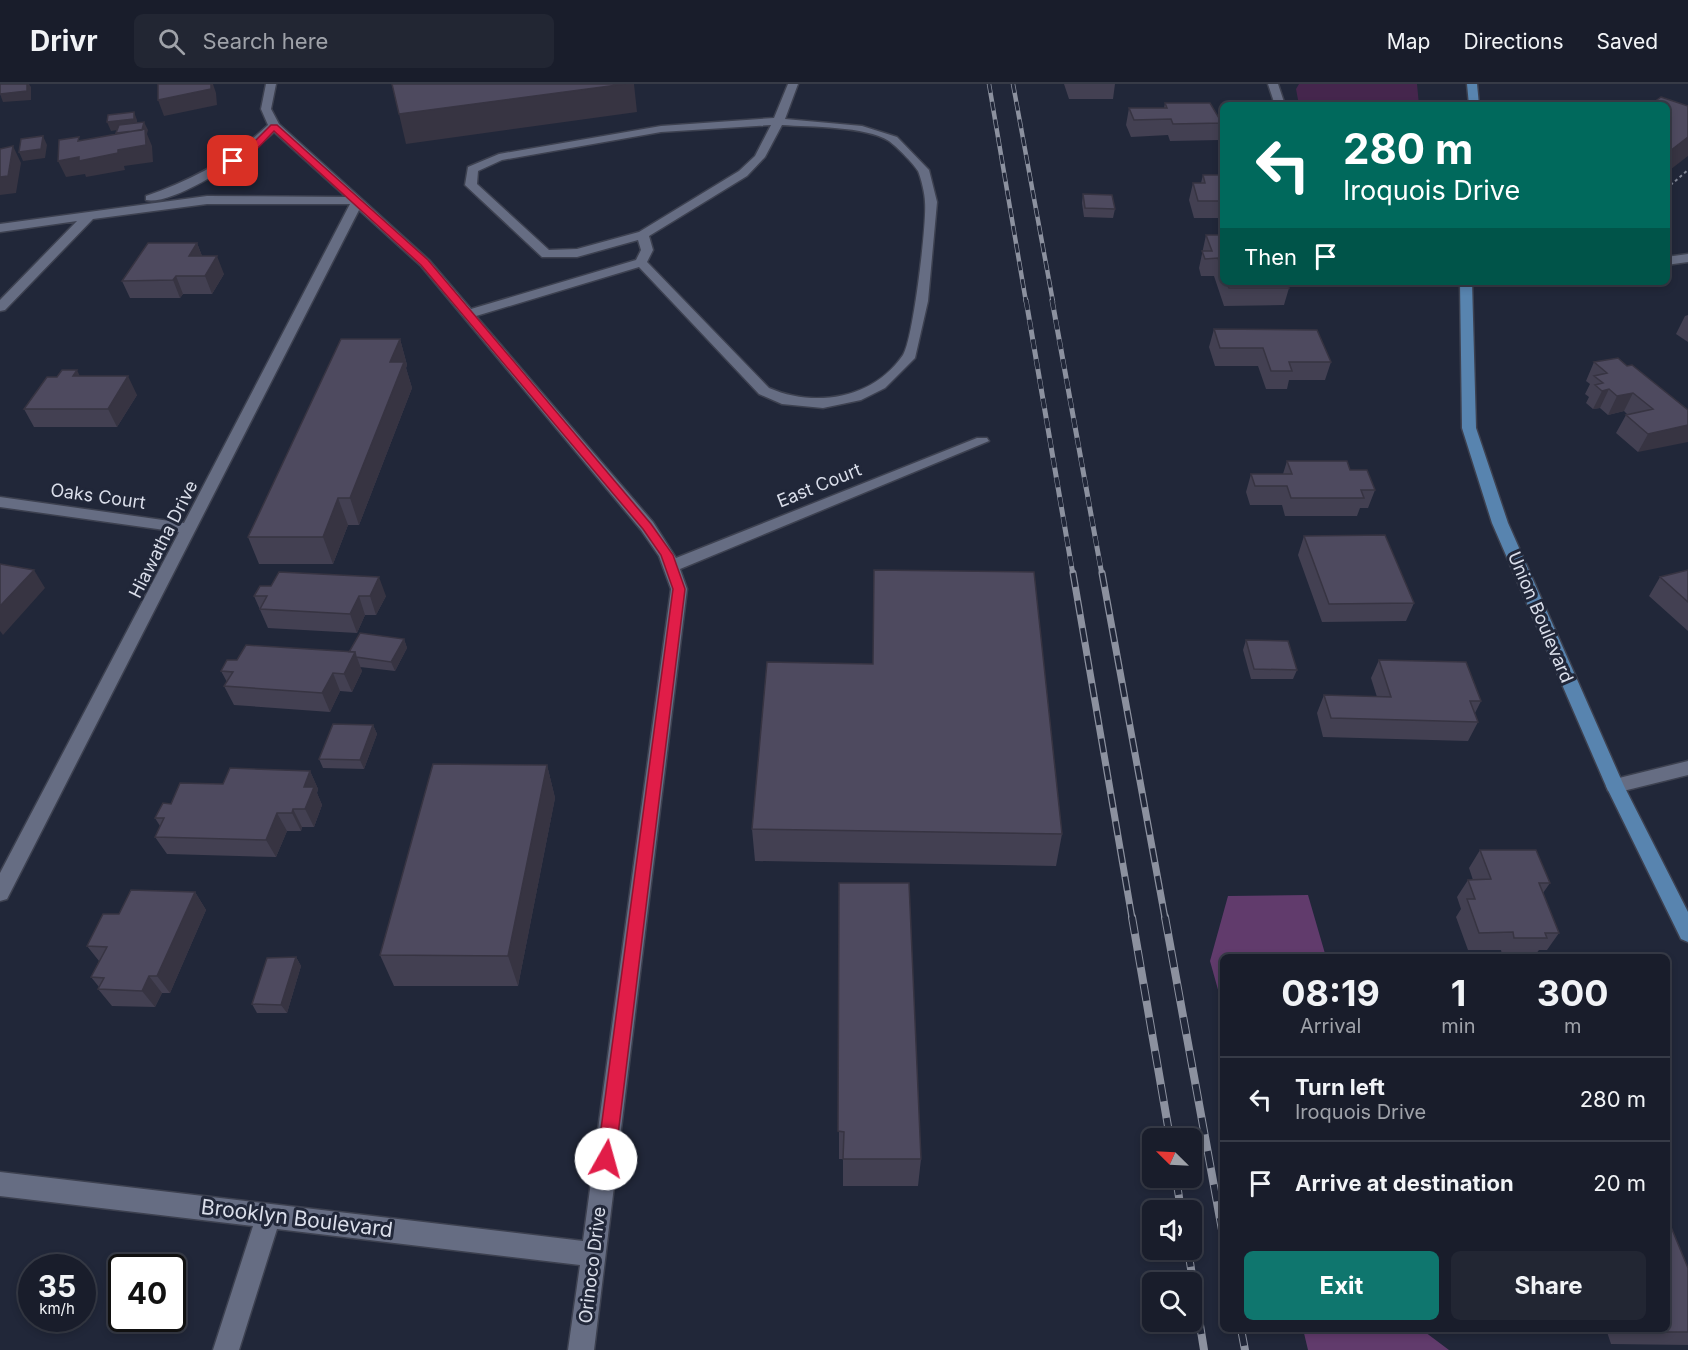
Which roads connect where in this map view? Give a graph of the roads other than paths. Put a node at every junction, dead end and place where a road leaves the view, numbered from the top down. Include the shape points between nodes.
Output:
1 (271, 84) edge
2 (793, 84) edge
3 (1273, 84) edge
4 (1472, 84) edge
5 (1279, 102) edge
6 (1473, 102) edge
7 (777, 121) junction
8 (274, 126) junction
9 (358, 201) junction
10 (90, 215) junction
11 (0, 228) edge
12 (643, 236) junction
13 (1688, 258) edge
14 (1670, 260) edge
15 (641, 262) junction
16 (1466, 285) edge
17 (0, 307) edge
18 (468, 314) junction
19 (982, 441) dead end
20 (0, 502) edge
21 (190, 529) junction
22 (671, 566) junction
23 (1688, 768) edge
24 (1615, 786) junction
25 (0, 893) edge
26 (1688, 933) edge
27 (0, 1184) edge
28 (269, 1215) junction
29 (593, 1254) junction
30 (226, 1350) edge
31 (581, 1350) edge

1 - 8 street via 266,108
2 - 7 street
3 - 5 street
4 - 6 main road
7 - 12 street via 756,162
7 - 12 street via 661,129 499,157 472,169 471,185 546,254 578,253
7 - 15 street via 862,129 893,139 923,170 931,202 922,301 910,355 880,385 856,397 823,404 787,401 764,391
8 - 9 street, Orinoco Drive
8 - 10 street via 250,150 216,172 183,187
9 - 10 street via 207,200
9 - 18 street, Orinoco Drive via 424,262
9 - 21 street, Hiawatha Drive
10 - 11 street
10 - 17 street
12 - 15 street via 647,250
13 - 14 street
15 - 18 street
16 - 24 main road, Union Boulevard via 1469,428 1500,523
18 - 22 street, Orinoco Drive via 647,526
19 - 22 street, East Court
20 - 21 street, Oaks Court
21 - 25 street, Hiawatha Drive
22 - 29 street, Orinoco Drive via 679,589
23 - 24 street
24 - 26 main road, Union Boulevard
27 - 28 street, Brooklyn Boulevard
28 - 29 street, Brooklyn Boulevard
28 - 30 street
29 - 31 street, Orinoco Drive

